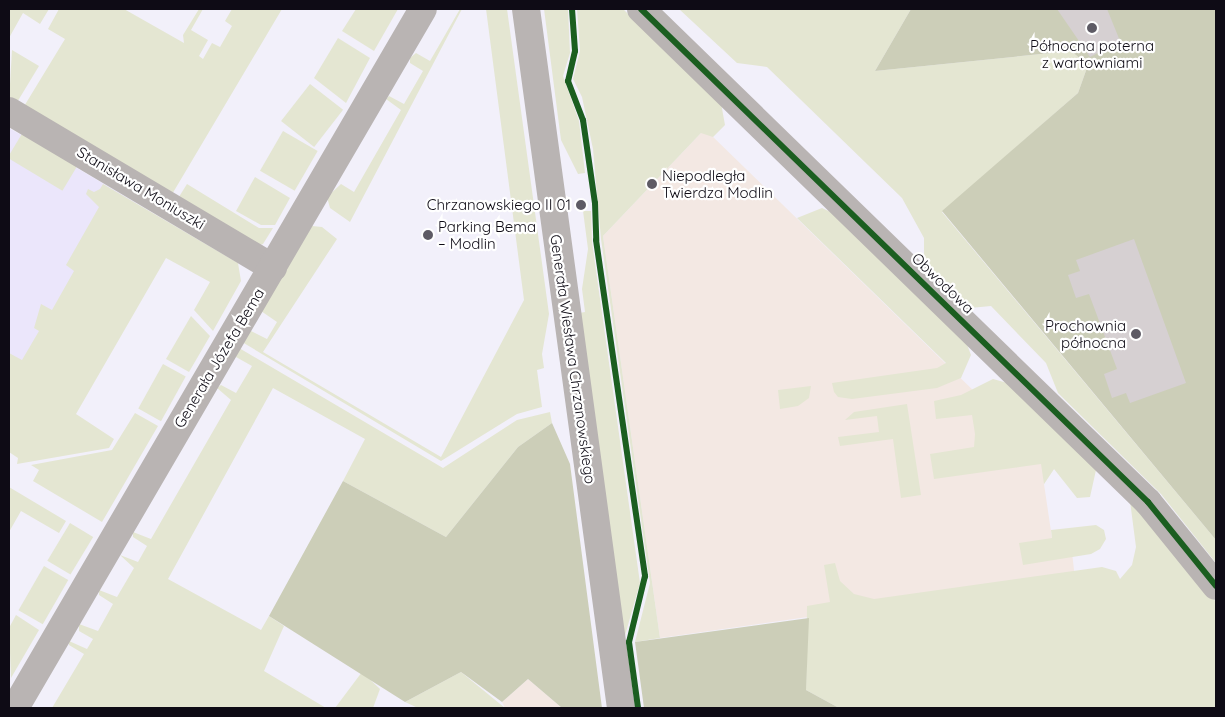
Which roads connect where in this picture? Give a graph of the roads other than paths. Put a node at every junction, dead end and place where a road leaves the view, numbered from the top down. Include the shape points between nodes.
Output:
1 (423, 9) edge
2 (526, 9) edge
3 (641, 9) edge
4 (9, 111) edge
5 (273, 268) junction
6 (1216, 586) edge
7 (15, 708) edge
8 (621, 708) edge

1 - 5 street, Generała Józefa Bema
2 - 8 street, Generała Wiesława Chrzanowskiego
3 - 6 street, Obwodowa via 1148,502
4 - 5 street, Stanisława Moniuszki
5 - 7 street, Generała Józefa Bema

